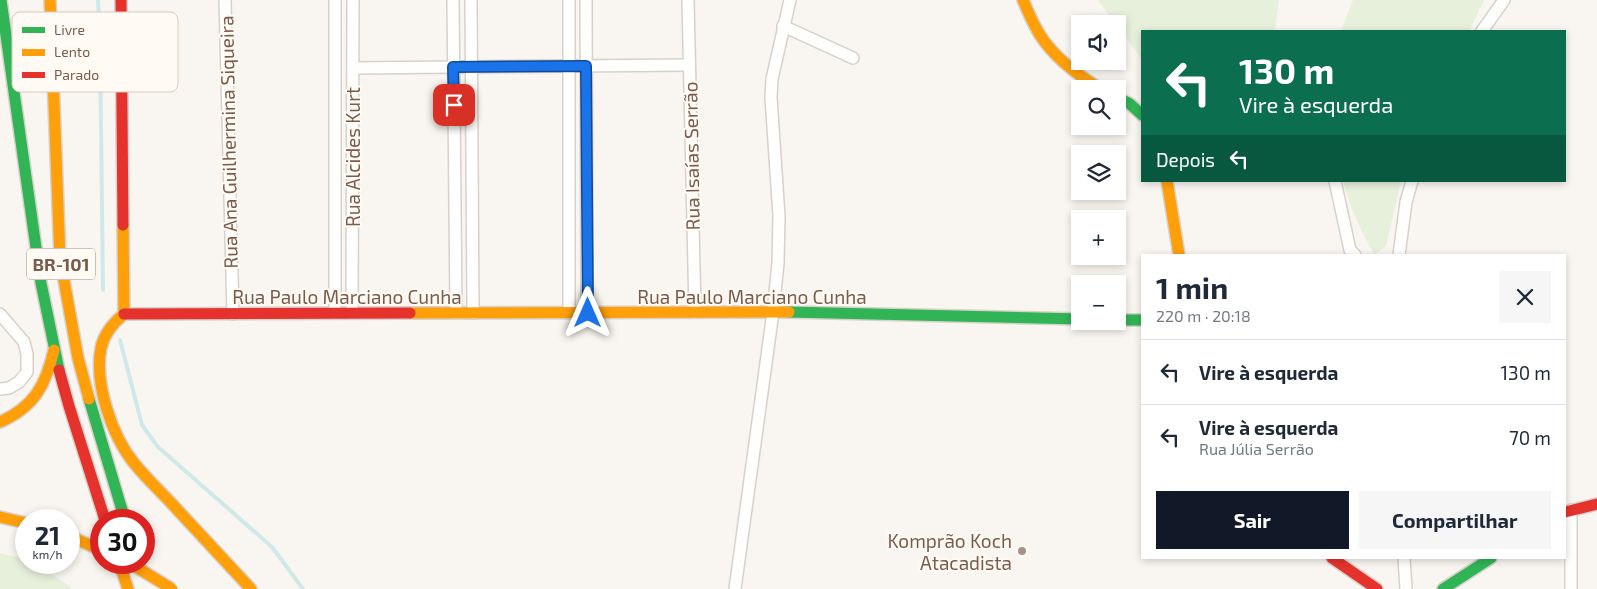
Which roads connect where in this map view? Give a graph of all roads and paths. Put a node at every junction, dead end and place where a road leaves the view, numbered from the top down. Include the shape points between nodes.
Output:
1 (1, 0) edge
2 (225, 0) edge
3 (335, 0) edge
4 (353, 0) edge
5 (453, 0) edge
6 (471, 0) edge
7 (569, 0) edge
8 (586, 0) edge
9 (688, 0) edge
10 (790, 0) edge
11 (1023, 0) edge
12 (1504, 0) edge
13 (783, 26) junction
14 (1483, 30) edge
15 (853, 58) dead end
16 (690, 65) junction
17 (569, 66) junction
18 (586, 66) junction
19 (453, 67) junction
20 (472, 67) junction
21 (352, 74) junction
22 (12, 78) edge
23 (335, 79) junction
24 (1087, 80) edge
25 (14, 92) edge
26 (54, 92) edge
27 (122, 92) edge
28 (1126, 102) edge
29 (1141, 103) edge
30 (1130, 104) junction
31 (1141, 114) edge
32 (1167, 182) edge
33 (1335, 182) edge
34 (1412, 182) edge
35 (1179, 254) edge
36 (1354, 254) edge
37 (1399, 254) edge
38 (473, 312) junction
39 (695, 312) junction
40 (773, 312) junction
41 (336, 313) junction
42 (352, 313) junction
43 (456, 313) junction
44 (569, 313) junction
45 (588, 313) junction
46 (0, 314) edge
47 (124, 314) junction
48 (233, 314) junction
49 (1071, 319) edge
50 (1126, 320) edge
51 (1141, 320) edge
52 (54, 350) junction
53 (0, 389) edge
54 (0, 422) edge
55 (1597, 504) edge
56 (102, 509) edge
57 (122, 509) edge
58 (1568, 511) edge
59 (0, 517) edge
60 (15, 520) edge
61 (1333, 559) edge
62 (1404, 559) edge
63 (1489, 559) edge
64 (123, 574) edge
65 (143, 574) edge
66 (148, 574) edge
67 (128, 589) edge
68 (149, 589) edge
69 (172, 589) edge
70 (251, 589) edge
71 (735, 589) edge
72 (1378, 589) edge
73 (1406, 589) edge
74 (1443, 589) edge
75 (1571, 589) edge

1 - 22 main road
2 - 48 street, Rua Ana Guilhermina Siqueira
3 - 23 street, Rua Alcides Kurt
4 - 21 street, Rua Alcides Kurt
5 - 19 street
6 - 20 street
7 - 17 street
8 - 18 street
9 - 16 street, Rua Isaías Serrão
10 - 13 street
11 - 24 main road via 1041,36
12 - 14 street
13 - 15 street
13 - 40 street via 771,98 778,216
16 - 18 street
16 - 39 street, Rua Isaías Serrão
17 - 18 street
17 - 20 street
17 - 44 street
18 - 45 street
19 - 20 street
19 - 21 street
19 - 43 street
20 - 38 street
21 - 23 street
21 - 42 street, Rua Alcides Kurt
23 - 41 street, Rua Alcides Kurt
25 - 52 main road via 41,283
26 - 57 main road, BR-101 via 60,258 78,358
27 - 47 main road
28 - 30 main road
29 - 30 street
30 - 31 main road
32 - 35 main road
33 - 36 street via 1350,250
34 - 37 street
38 - 43 main road, Rua Paulo Marciano Cunha
38 - 44 main road, Rua Paulo Marciano Cunha
39 - 40 main road, Rua Paulo Marciano Cunha
39 - 45 main road, Rua Paulo Marciano Cunha
40 - 49 main road, Rua Paulo Marciano Cunha
40 - 71 street
41 - 42 main road, Rua Paulo Marciano Cunha
41 - 48 main road, Rua Paulo Marciano Cunha
42 - 43 main road, Rua Paulo Marciano Cunha
44 - 45 main road, Rua Paulo Marciano Cunha
46 - 53 street via 24,342 27,372 19,382
47 - 48 main road, Rua Paulo Marciano Cunha
47 - 70 main road via 112,324 103,339 99,358 113,426 123,448
50 - 51 main road
52 - 54 main road via 51,367 28,406
52 - 56 main road
55 - 58 main road
58 - 75 street
59 - 60 main road
61 - 72 main road
62 - 73 street
63 - 74 main road
64 - 67 main road
65 - 68 main road
66 - 69 main road, bridge

